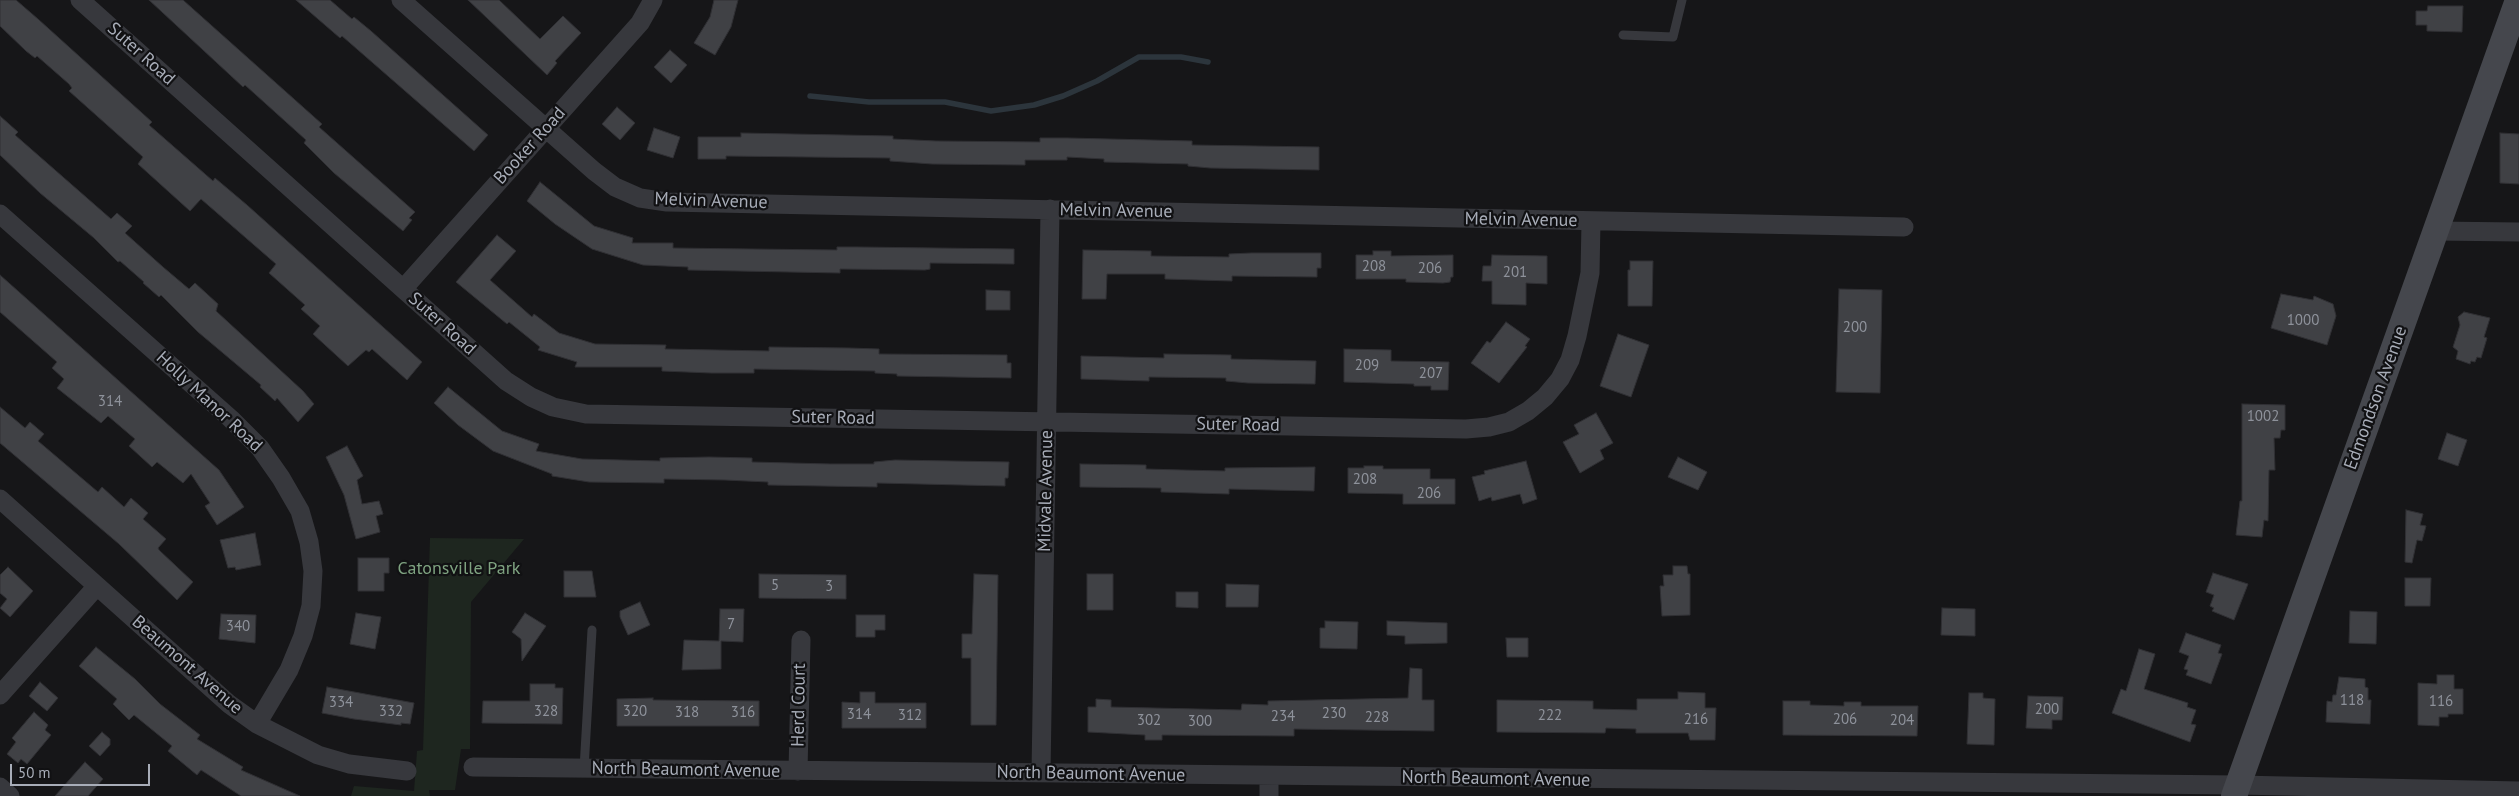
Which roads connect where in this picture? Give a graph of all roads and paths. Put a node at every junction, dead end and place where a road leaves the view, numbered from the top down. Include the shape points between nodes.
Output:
1 (80, 0) edge
2 (401, 0) edge
3 (653, 0) edge
4 (1682, 0) edge
5 (2518, 0) edge
6 (1623, 35) dead end
7 (545, 128) junction
8 (1050, 209) junction
9 (0, 214) edge
10 (1591, 222) junction
11 (1904, 227) dead end
12 (2436, 231) junction
13 (2519, 232) edge
14 (403, 289) junction
15 (1047, 422) junction
16 (0, 499) edge
17 (97, 586) junction
18 (592, 630) dead end
19 (801, 640) dead end
20 (0, 695) edge
21 (257, 724) junction
22 (473, 767) dead end
23 (584, 768) junction
24 (407, 771) dead end
25 (798, 771) junction
26 (1041, 773) junction
27 (1269, 777) junction
28 (0, 787) edge
29 (2236, 791) edge
30 (2519, 791) edge
31 (10, 796) edge
32 (1269, 796) edge

1 - 14 street, Suter Road
2 - 7 street, Melvin Avenue
3 - 7 street, Booker Road via 640,23
4 - 6 lane via 1673,37
5 - 12 main road, Edmondson Avenue
7 - 8 street, Melvin Avenue via 615,187 640,198 667,202
7 - 14 street, Booker Road
8 - 10 street, Melvin Avenue
8 - 15 street, Midvale Avenue
9 - 21 street, Holly Manor Road via 231,419 260,448 300,511 313,571 311,606 290,670
10 - 11 street, Melvin Avenue
10 - 15 street, Suter Road via 1590,273 1570,360 1545,397 1509,422 1466,429
12 - 13 street
12 - 29 main road, Edmondson Avenue
14 - 15 street, Suter Road via 506,381 553,407 586,414
15 - 26 street, Midvale Avenue
16 - 17 street, Beaumont Avenue
17 - 20 street
17 - 21 street, Beaumont Avenue via 229,704
18 - 23 lane
19 - 25 street, Herd Court
21 - 24 street, Beaumont Avenue via 318,755 349,764
22 - 23 street, North Beaumont Avenue
23 - 25 street, North Beaumont Avenue
25 - 26 street, North Beaumont Avenue
26 - 27 street, North Beaumont Avenue
27 - 29 street, North Beaumont Avenue
27 - 32 street
28 - 31 street
29 - 30 street, North Beaumont Avenue

